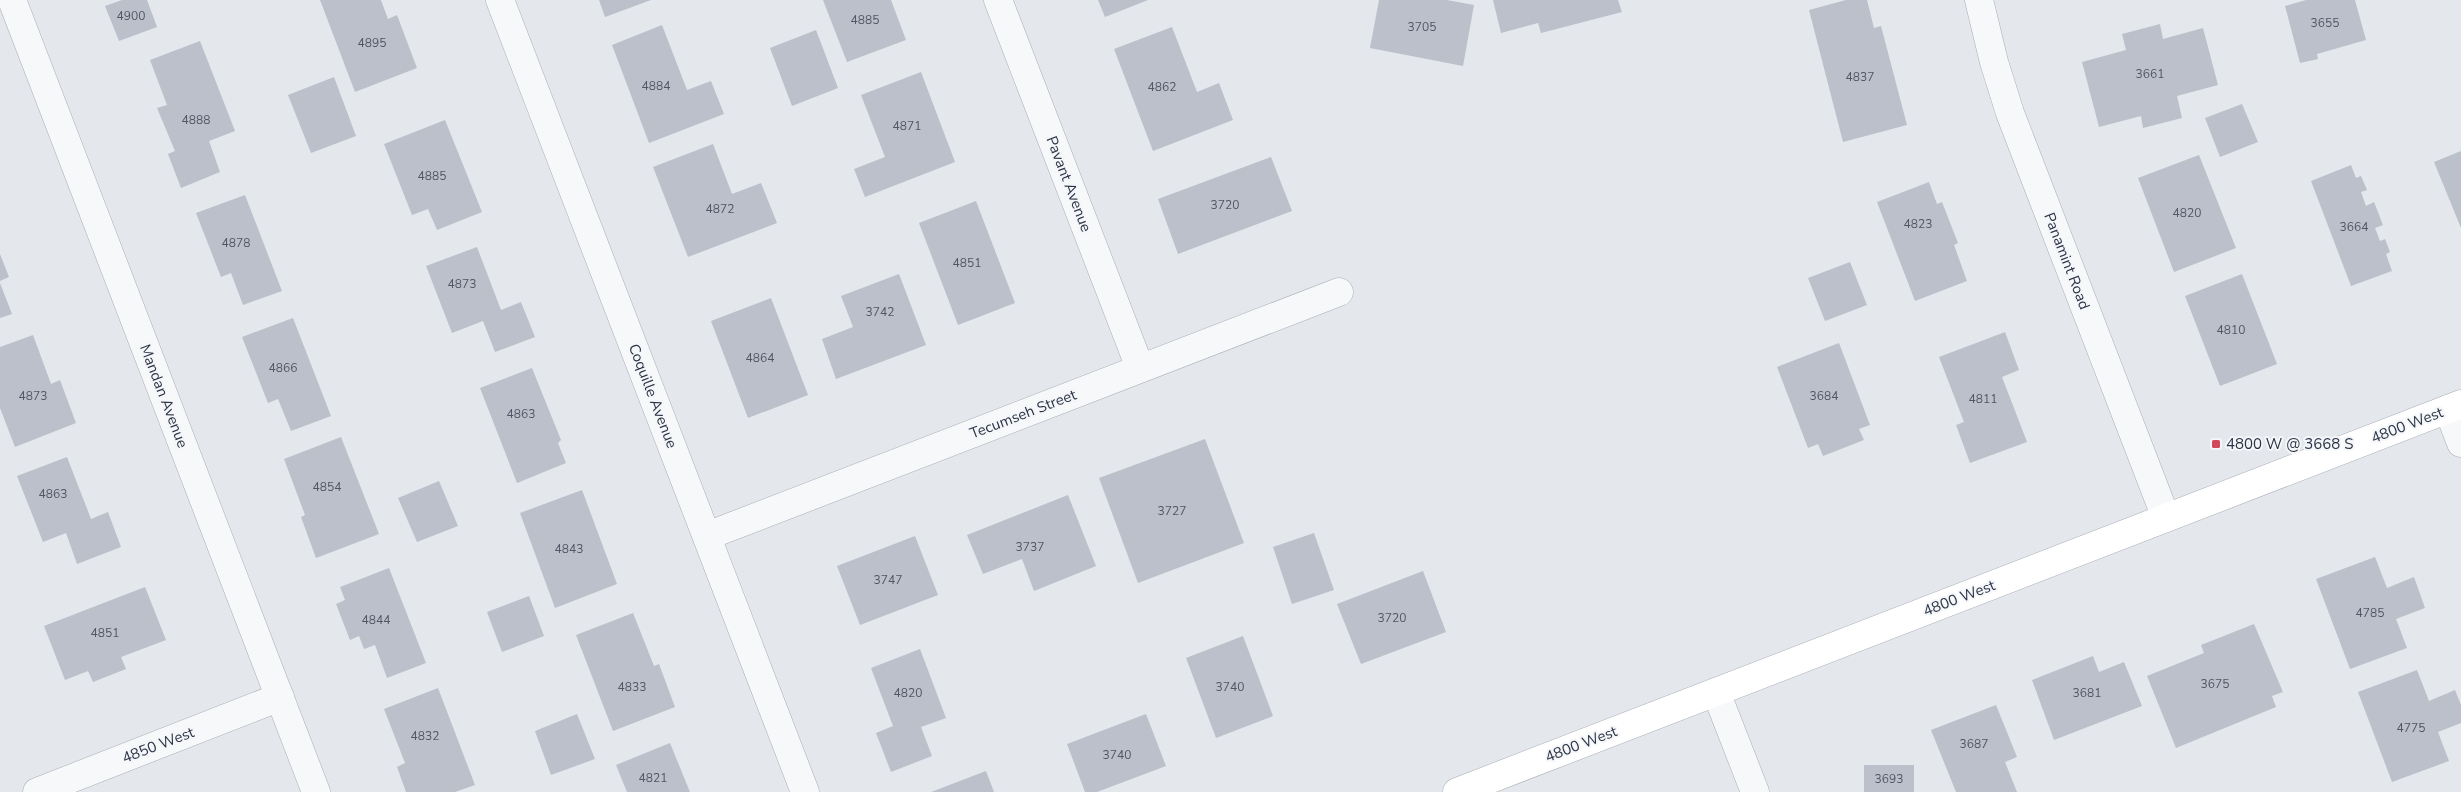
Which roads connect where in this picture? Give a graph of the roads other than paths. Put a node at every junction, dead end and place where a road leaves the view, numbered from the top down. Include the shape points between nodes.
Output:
1 (12, 0) edge
2 (500, 0) edge
3 (998, 0) edge
4 (1979, 0) edge
5 (1339, 292) dead end
6 (1140, 368) junction
7 (2454, 406) edge
8 (2461, 443) edge
9 (2166, 518) junction
10 (707, 536) junction
11 (1716, 692) junction
12 (280, 697) junction
13 (37, 792) edge
14 (316, 792) edge
15 (805, 792) edge
16 (1457, 792) edge
17 (1755, 792) edge

1 - 12 street, Mandan Avenue
2 - 10 street, Coquille Avenue
3 - 6 street, Pavant Avenue
4 - 9 street, Panamint Road via 2010,112
5 - 6 street, Tecumseh Street
6 - 10 street, Tecumseh Street
7 - 8 street
7 - 9 main road, 4800 West
9 - 11 main road, 4800 West
10 - 15 street, Coquille Avenue
11 - 16 main road, 4800 West
11 - 17 street
12 - 13 street, 4850 West
12 - 14 street, Mandan Avenue

